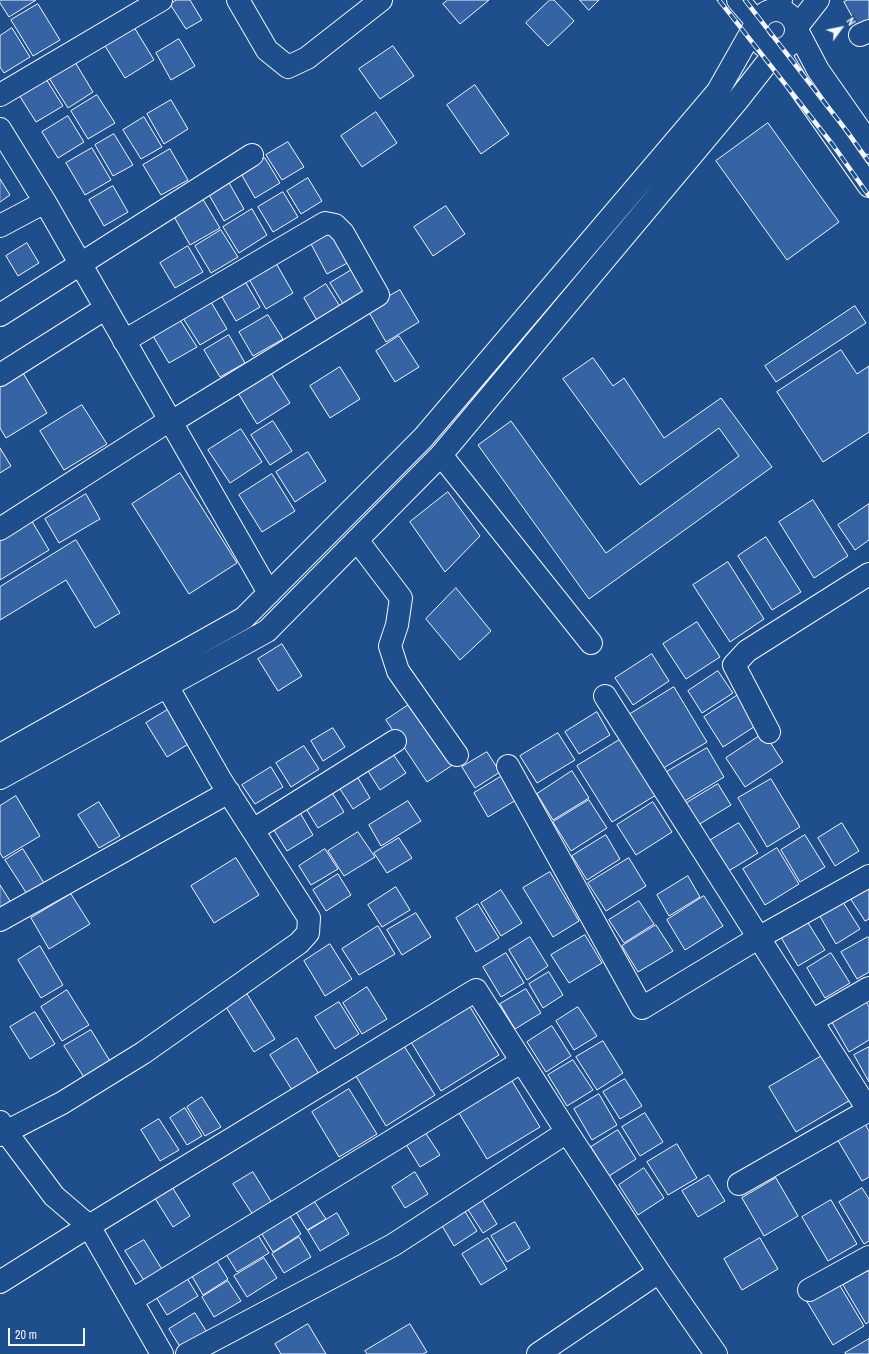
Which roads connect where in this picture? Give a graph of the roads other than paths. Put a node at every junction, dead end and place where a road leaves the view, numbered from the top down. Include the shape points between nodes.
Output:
1 (161, 0) edge
2 (238, 0) edge
3 (381, 0) edge
4 (738, 0) edge
5 (818, 0) edge
6 (769, 8) edge
7 (796, 28) junction
8 (777, 50) junction
9 (0, 95) edge
10 (0, 129) edge
11 (869, 144) edge
12 (252, 155) dead end
13 (869, 186) edge
14 (45, 202) junction
15 (0, 226) edge
16 (81, 265) junction
17 (106, 308) junction
18 (0, 315) edge
19 (124, 341) junction
20 (0, 375) edge
21 (170, 420) junction
22 (441, 455) junction
23 (0, 528) edge
24 (357, 540) junction
25 (869, 574) edge
26 (269, 593) junction
27 (591, 643) dead end
28 (167, 686) junction
29 (605, 696) dead end
30 (770, 732) dead end
31 (395, 741) dead end
32 (0, 755) edge
33 (457, 755) dead end
34 (508, 766) dead end
35 (0, 778) edge
36 (229, 792) junction
37 (253, 830) junction
38 (869, 876) edge
39 (0, 920) edge
40 (758, 938) junction
41 (869, 988) edge
42 (812, 1021) junction
43 (521, 1062) junction
44 (869, 1111) edge
45 (2, 1130) edge
46 (567, 1132) junction
47 (739, 1184) dead end
48 (89, 1226) junction
49 (869, 1257) edge
50 (659, 1272) junction
51 (0, 1282) edge
52 (809, 1290) dead end
53 (132, 1300) junction
54 (164, 1353) edge
55 (187, 1354) edge
56 (538, 1354) edge
57 (716, 1354) edge

1 - 9 street
2 - 3 street via 267,50 288,67 307,58
4 - 6 street
5 - 7 street
6 - 7 street via 787,13
6 - 8 street via 756,27 756,34 759,41 770,49
6 - 26 street via 718,91 429,432
7 - 8 street via 792,41
7 - 11 street via 818,70
8 - 13 street
8 - 22 street
10 - 14 street
12 - 16 street
14 - 15 street
14 - 16 street
16 - 17 street
16 - 18 street
17 - 19 street
17 - 20 street
19 - 21 street
19 - 21 street via 325,223 335,225 343,233 378,295 173,421
21 - 23 street
21 - 26 street
22 - 24 street
22 - 27 street
24 - 28 street via 267,631
24 - 33 street via 401,598 397,625 390,646 398,671
25 - 30 street via 747,651 734,665
26 - 32 street via 244,618
28 - 35 street
28 - 36 street
29 - 40 street
31 - 37 street
34 - 40 street via 642,1008
36 - 37 street
36 - 39 street
37 - 45 street via 309,918 308,933 143,1053 62,1103
38 - 40 street
40 - 42 street
41 - 42 street
42 - 44 street
43 - 46 street
43 - 48 street via 476,990
43 - 53 street
44 - 47 street
45 - 48 street via 54,1196
46 - 50 street
46 - 55 street via 393,1245
48 - 51 street
48 - 53 street
49 - 52 street
50 - 56 street
50 - 57 street
53 - 54 street

